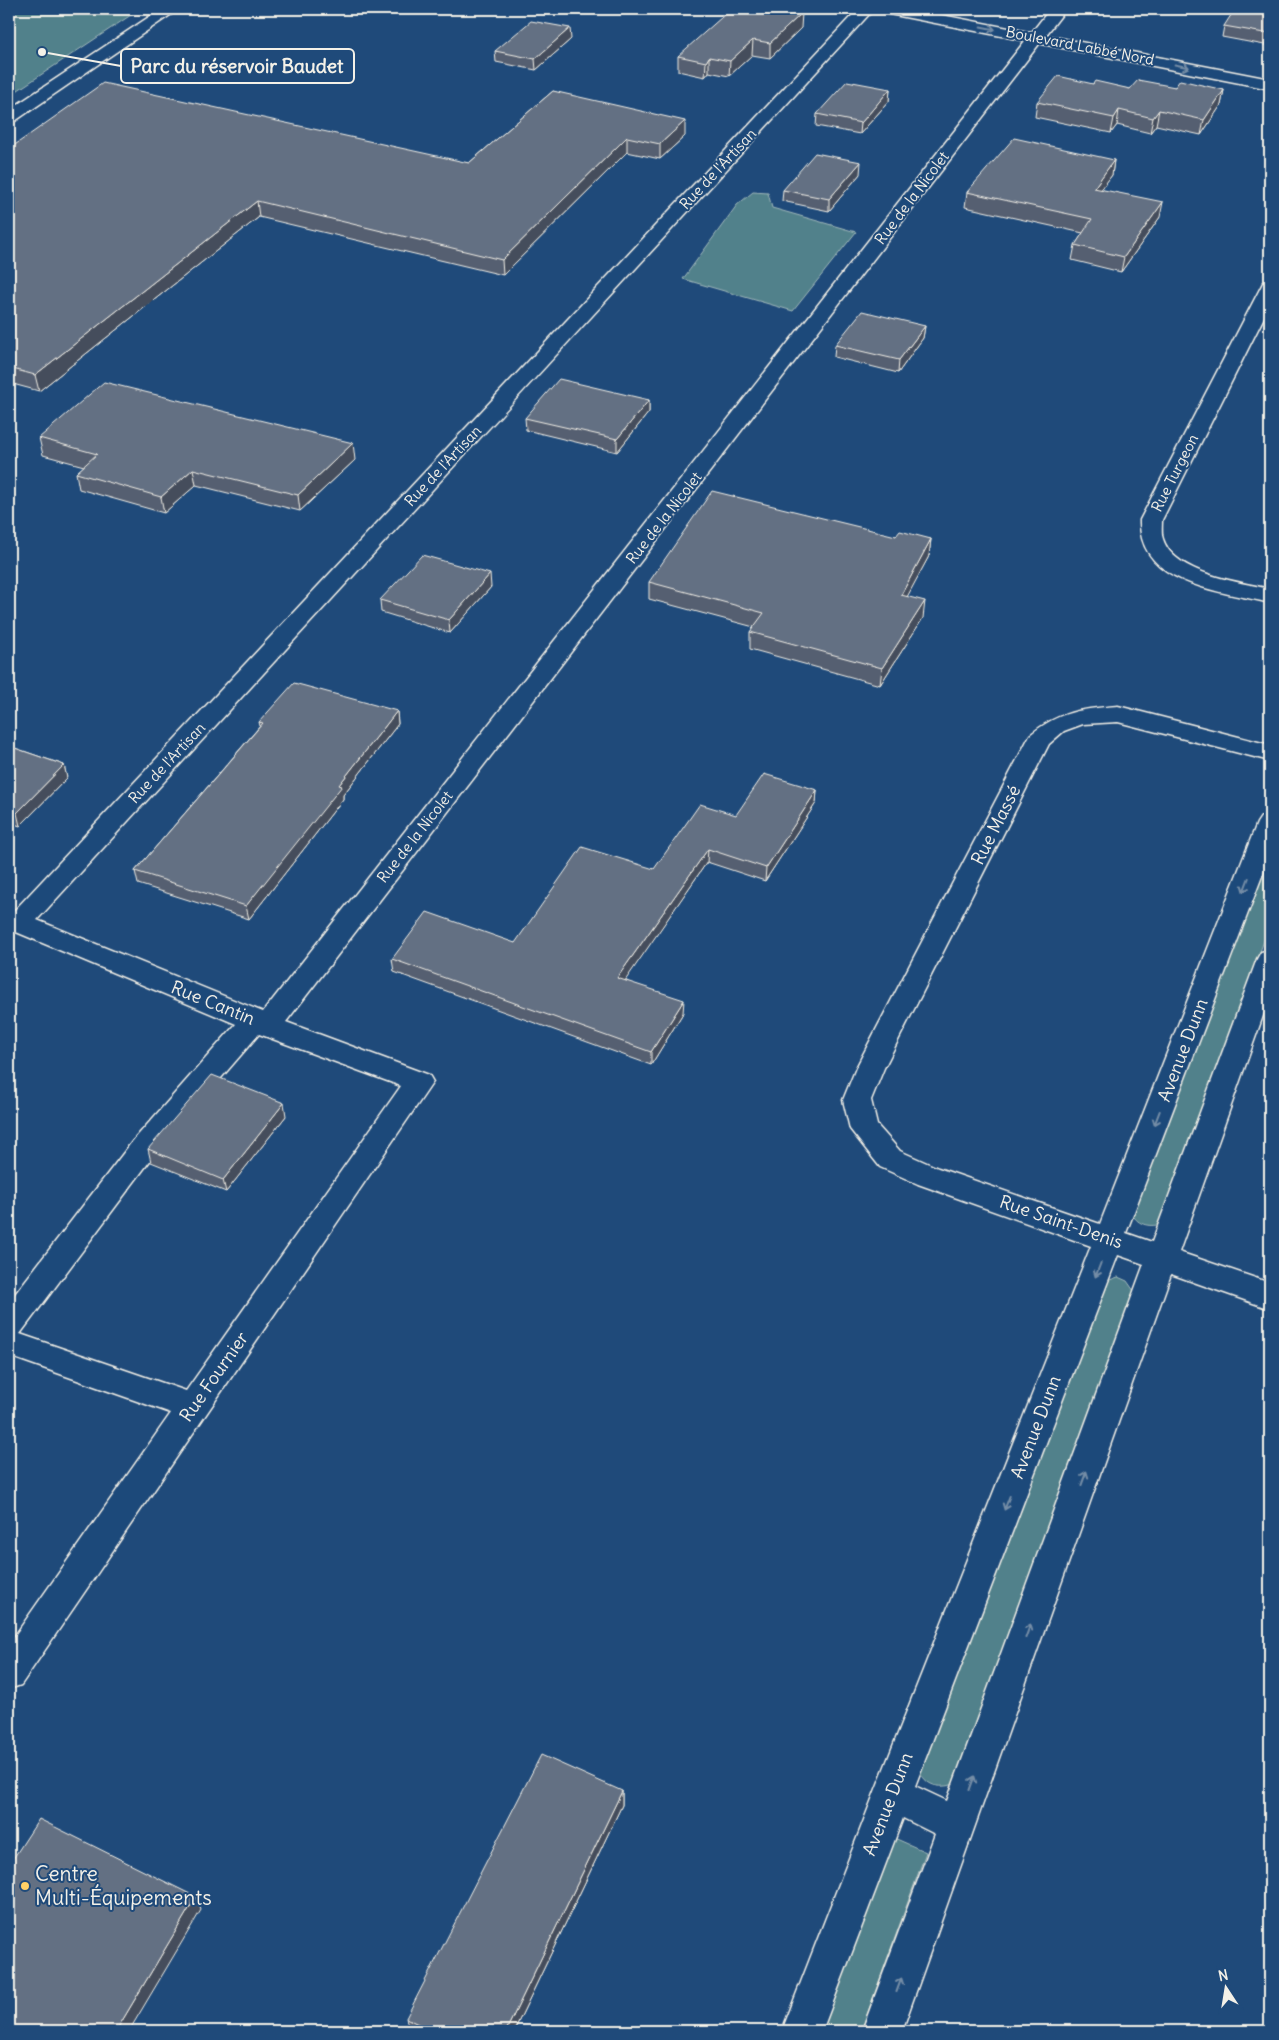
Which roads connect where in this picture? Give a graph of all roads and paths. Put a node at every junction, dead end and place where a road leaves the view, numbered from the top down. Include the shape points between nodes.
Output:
1 (171, 9) edge
2 (866, 9) edge
3 (889, 9) edge
4 (953, 9) edge
5 (1058, 9) edge
6 (1040, 32) junction
7 (1270, 71) edge
8 (1270, 84) edge
9 (9, 117) edge
10 (1270, 287) edge
11 (1270, 596) edge
12 (1270, 753) edge
13 (1270, 823) edge
14 (14, 921) edge
15 (1270, 959) edge
16 (262, 1023) junction
17 (419, 1082) joint
18 (864, 1129) joint
19 (1110, 1240) junction
20 (1164, 1258) junction
21 (1270, 1296) edge
22 (9, 1325) edge
23 (9, 1343) edge
24 (193, 1408) junction
25 (9, 1673) edge
26 (892, 1794) junction
27 (957, 1825) junction
28 (802, 2031) edge
29 (882, 2031) edge

1 - 9 street
2 - 14 street, Rue de l'Artisan
3 -> 6 street, Boulevard Labbé Nord
4 - 6 street, Boulevard Labbé Nord
5 - 6 street, Rue de la Nicolet
6 - 7 street, Boulevard Labbé Nord
6 -> 8 street, Boulevard Labbé Nord
6 - 16 street, Rue de la Nicolet
10 - 11 street, Rue Turgeon via 1151,520 1152,540 1167,561 1181,572
12 - 18 street, Rue Massé via 1118,714 1080,717 1056,726 1039,740 870,1068 857,1100
13 -> 19 street, Avenue Dunn
14 - 16 street, Rue Cantin
15 - 20 street
16 - 17 street, Rue Cantin
16 - 22 street, Rue de la Nicolet via 142,1150
17 - 24 street, Rue Fournier
18 - 19 street, Rue Saint-Denis via 890,1158 928,1176
19 - 20 street, Rue Saint-Denis
19 -> 26 street, Avenue Dunn
20 - 21 street, Rue Saint-Denis
27 -> 20 street
23 - 24 street
24 - 25 street, Rue Fournier
26 - 27 street
26 - 28 street, Avenue Dunn
29 -> 27 street

